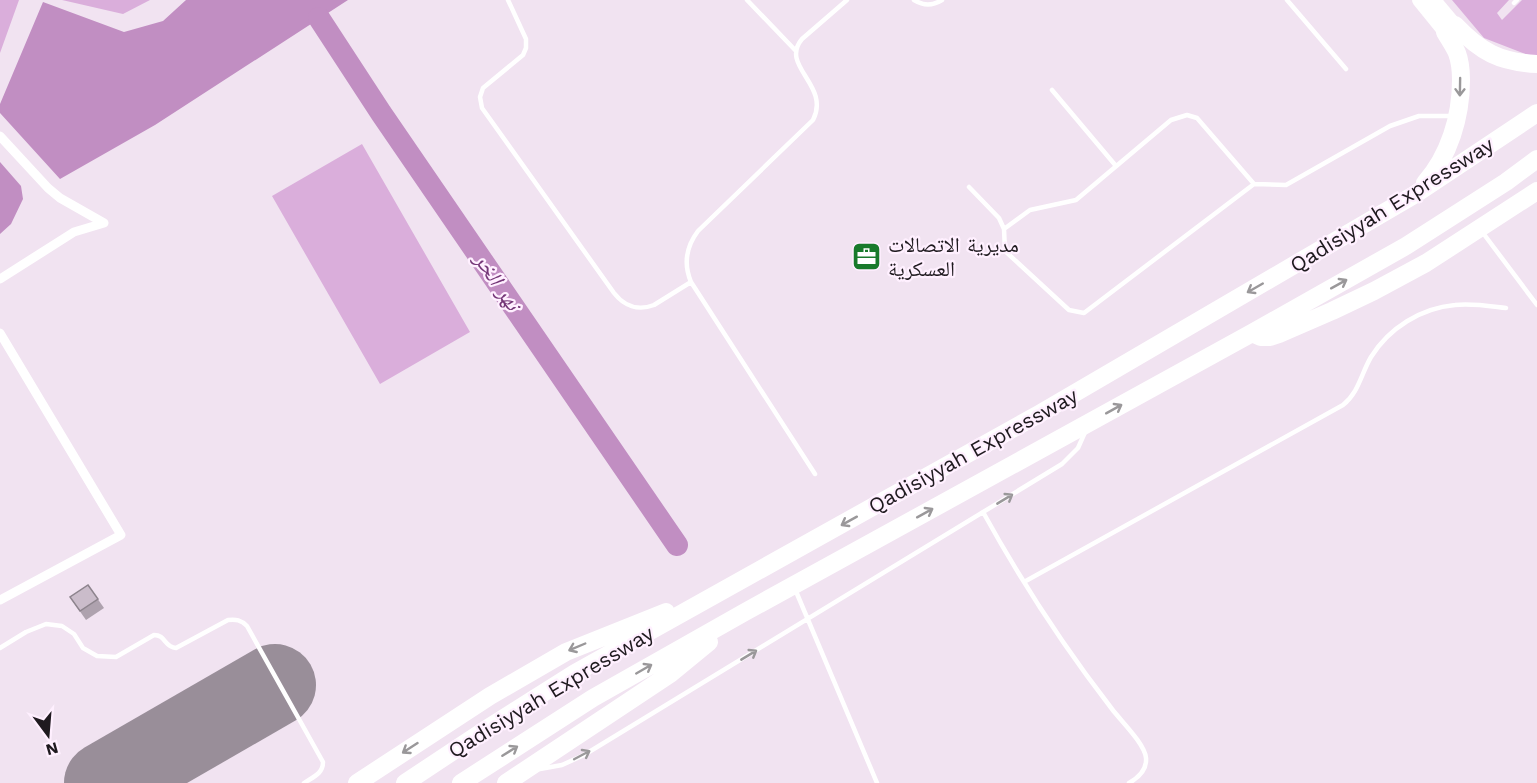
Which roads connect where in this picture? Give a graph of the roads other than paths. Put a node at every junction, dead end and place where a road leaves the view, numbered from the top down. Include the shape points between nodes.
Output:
1 (508, 0) edge
2 (747, 0) edge
3 (847, 0) edge
4 (914, 0) edge
5 (942, 0) edge
6 (1287, 0) edge
7 (1419, 0) edge
8 (1434, 0) edge
9 (1450, 29) junction
10 (796, 51) junction
11 (1537, 64) edge
12 (1346, 69) dead end
13 (1052, 90) dead end
14 (1537, 113) edge
15 (1457, 116) junction
16 (0, 136) edge
17 (1537, 159) edge
18 (1116, 166) junction
19 (1254, 184) junction
20 (969, 188) dead end
21 (1537, 191) edge
22 (1414, 195) junction
23 (1004, 229) junction
24 (1480, 229) junction
25 (0, 279) edge
26 (691, 282) junction
27 (1537, 305) edge
28 (1506, 308) dead end
29 (0, 333) edge
30 (1252, 333) junction
31 (1088, 423) junction
32 (815, 474) dead end
33 (983, 512) junction
34 (1024, 582) junction
35 (793, 586) junction
36 (729, 587) junction
37 (0, 600) edge
38 (745, 612) junction
39 (808, 618) junction
40 (0, 648) edge
41 (526, 770) junction
42 (303, 783) edge
43 (357, 783) edge
44 (405, 783) edge
45 (461, 783) edge
46 (506, 783) edge
47 (877, 783) edge
48 (1129, 783) edge

1 - 26 lane via 526,39 526,48 523,55 483,88 482,108 623,303 648,308
2 - 10 lane
3 - 10 lane via 802,39
4 - 5 lane via 931,5
6 - 12 lane
7 - 9 main road
8 - 9 main road
9 - 11 highway via 1493,55
9 -> 15 highway via 1460,64
10 - 26 lane via 796,60 817,97 816,115 698,231 687,250
13 - 18 lane
14 - 22 highway, Qadisiyyah Expressway
15 - 19 lane via 1419,116 1390,126 1286,185
15 - 22 highway via 1442,159
16 - 25 street via 60,198 105,223 74,232
30 -> 17 highway, Qadisiyyah Expressway via 1406,246
18 - 19 lane via 1171,120 1187,115 1197,118
18 - 23 lane via 1076,200 1030,210
19 - 23 lane via 1084,313 1069,310 1005,252
20 - 23 lane via 999,218
21 - 24 highway
22 -> 36 highway, Qadisiyyah Expressway via 1039,414
24 - 27 lane
24 - 30 highway via 1426,263 1332,311 1270,337
26 - 32 lane
28 - 34 lane via 1456,304 1411,319 1376,350 1356,390 1343,405
29 - 37 street via 121,535
31 -> 30 highway, Qadisiyyah Expressway
33 -> 31 lane via 1068,460 1083,441
35 -> 31 highway, Qadisiyyah Expressway
33 - 34 lane
33 - 39 lane
34 - 48 lane via 1052,628 1141,745 1146,759 1143,772
35 - 38 highway, Qadisiyyah Expressway
35 - 39 lane
36 -> 43 highway via 566,652 490,696
36 - 44 highway, Qadisiyyah Expressway via 575,673
38 - 41 highway via 670,674
45 -> 38 highway, Qadisiyyah Expressway via 593,698
41 -> 39 lane via 562,765 584,755
39 - 47 lane
40 - 42 lane via 46,624 62,626 74,634 83,648 97,656 116,657 154,635 176,648 228,620 242,621 323,762 320,773
41 - 46 highway

